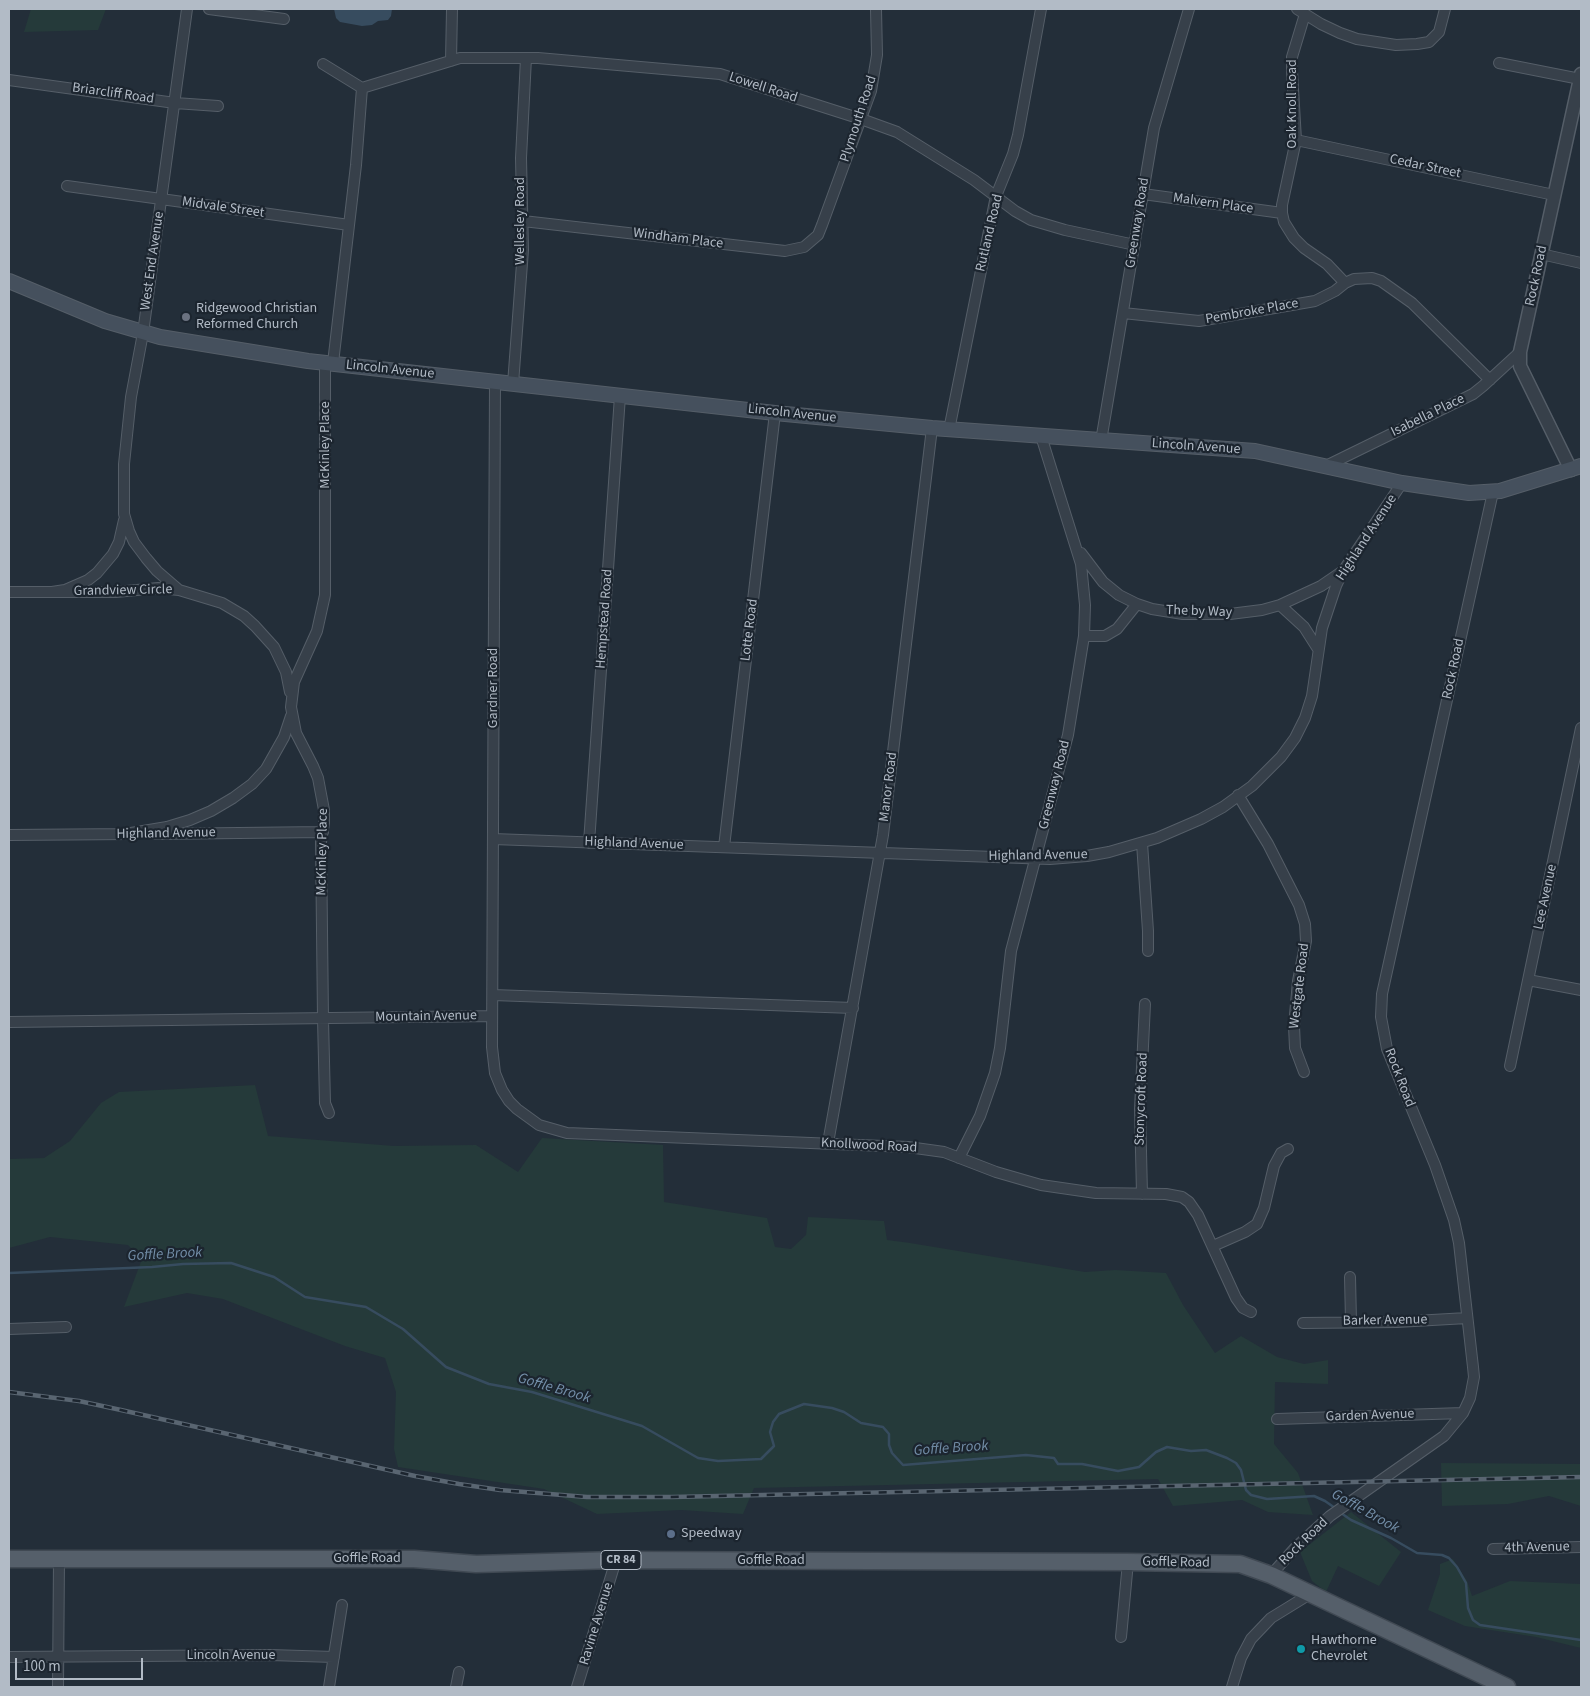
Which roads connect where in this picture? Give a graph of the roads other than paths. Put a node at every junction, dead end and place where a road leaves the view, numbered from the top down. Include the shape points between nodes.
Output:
1 (187, 9) edge
2 (209, 9) edge
3 (452, 9) edge
4 (876, 9) edge
5 (1040, 9) edge
6 (1189, 9) edge
7 (1444, 9) edge
8 (1301, 11) edge
9 (284, 19) dead end
10 (526, 58) junction
11 (451, 61) junction
12 (323, 64) dead end
13 (1499, 64) dead end
14 (1581, 76) edge
15 (9, 80) edge
16 (362, 88) junction
17 (175, 102) junction
18 (218, 106) dead end
19 (861, 119) junction
20 (1296, 140) junction
21 (67, 186) dead end
22 (1143, 194) junction
23 (1554, 195) junction
24 (996, 196) junction
25 (162, 199) junction
26 (1282, 213) junction
27 (523, 220) junction
28 (349, 225) junction
29 (822, 226) joint
30 (1135, 245) junction
31 (1542, 254) junction
32 (1581, 263) edge
33 (9, 281) edge
34 (1345, 283) junction
35 (1123, 313) junction
36 (143, 333) junction
37 (1520, 352) junction
38 (329, 363) junction
39 (1490, 380) junction
40 (495, 382) junction
41 (513, 384) junction
42 (620, 396) junction
43 (775, 413) junction
44 (932, 428) junction
45 (948, 430) junction
46 (1041, 436) junction
47 (1101, 440) junction
48 (1326, 466) junction
49 (1576, 468) edge
50 (1402, 483) junction
51 (1493, 492) junction
52 (124, 514) junction
53 (1074, 541) junction
54 (1343, 571) junction
55 (179, 590) junction
56 (9, 592) edge
57 (52, 592) junction
58 (1137, 604) junction
59 (1280, 606) junction
60 (1084, 636) junction
61 (1318, 649) junction
62 (291, 707) junction
63 (1581, 728) edge
64 (1238, 796) junction
65 (323, 832) junction
66 (125, 834) junction
67 (9, 835) edge
68 (493, 839) junction
69 (589, 842) junction
70 (1142, 843) junction
71 (724, 847) junction
72 (880, 853) junction
73 (1036, 858) junction
74 (1148, 951) dead end
75 (1528, 980) junction
76 (1581, 990) edge
77 (492, 995) junction
78 (1146, 1004) dead end
79 (853, 1008) junction
80 (492, 1016) junction
81 (323, 1019) junction
82 (9, 1022) edge
83 (1510, 1066) dead end
84 (1304, 1072) dead end
85 (330, 1113) dead end
86 (828, 1144) junction
87 (1288, 1149) dead end
88 (959, 1158) junction
89 (1142, 1194) junction
90 (1213, 1246) junction
91 (1350, 1277) dead end
92 (1251, 1312) dead end
93 (1467, 1318) junction
94 (1351, 1321) junction
95 (1303, 1322) dead end
96 (66, 1326) dead end
97 (9, 1329) edge
98 (1463, 1413) junction
99 (1277, 1418) dead end
100 (1581, 1547) edge
101 (1493, 1549) dead end
102 (9, 1559) edge
103 (59, 1559) junction
104 (616, 1560) junction
105 (1128, 1562) junction
106 (1271, 1575) junction
107 (1310, 1594) junction
108 (342, 1605) dead end
109 (1121, 1637) dead end
110 (9, 1656) edge
111 (58, 1657) junction
112 (334, 1657) junction
113 (460, 1672) dead end
114 (58, 1687) edge
115 (329, 1687) edge
116 (456, 1687) edge
117 (577, 1687) edge
118 (1232, 1687) edge
119 (1507, 1687) edge

1 - 17 street, West End Avenue
2 - 9 street
3 - 11 street
4 - 19 street, Plymouth Road via 875,72
5 - 24 street, Rutland Road via 1018,135
6 - 22 street, Greenway Road via 1154,128
7 - 8 street via 1439,32 1429,42 1396,45 1357,39 1321,24
8 - 20 street, Oak Knoll Road via 1292,57
10 - 11 street, Lowell Road via 460,58
10 - 19 street, Lowell Road via 720,74
10 - 27 street, Wellesley Road via 521,158
11 - 16 street, Lowell Road
12 - 16 street
13 - 14 street
14 - 23 street, Rock Road
15 - 17 street, Briarcliff Road
16 - 28 street, McKinley Place
17 - 18 street, Briarcliff Road
17 - 25 street, West End Avenue
19 - 24 street, Lowell Road via 897,132
19 - 29 street, Plymouth Road
20 - 23 street, Cedar Street
20 - 26 street, Oak Knoll Road
21 - 25 street, Midvale Street
22 - 26 street, Malvern Place
22 - 30 street, Greenway Road
23 - 31 street, Rock Road
24 - 30 street, Lowell Road via 1030,220
24 - 45 street, Rutland Road
25 - 28 street, Midvale Street
25 - 36 street, West End Avenue
26 - 34 street via 1294,238
27 - 29 street, Windham Place via 785,251 796,250 811,242
27 - 41 street, Wellesley Road
28 - 38 street, McKinley Place
30 - 35 street, Greenway Road
31 - 32 street
31 - 37 street, Rock Road
33 - 36 main road, Lincoln Avenue via 105,321
34 - 35 street, Pembroke Place via 1314,302 1199,321
34 - 39 street via 1372,278 1397,291
35 - 47 street, Greenway Road
36 - 38 main road, Lincoln Avenue via 189,343
36 - 52 street, West End Avenue via 127,427
37 - 39 street, Isabella Place
37 - 49 street, Rock Road via 1520,366
38 - 40 main road, Lincoln Avenue
38 - 62 street, McKinley Place via 326,595 317,631 294,682
39 - 48 street, Isabella Place via 1473,394
40 - 41 main road, Lincoln Avenue
40 - 68 street, Gardner Road
41 - 42 main road, Lincoln Avenue
42 - 43 main road, Lincoln Avenue
42 - 69 street, Hempstead Road
43 - 44 main road, Lincoln Avenue
43 - 71 street, Lotte Road
44 - 45 main road, Lincoln Avenue
44 - 72 street, Manor Road
45 - 46 main road, Lincoln Avenue
46 - 47 main road, Lincoln Avenue
46 - 53 street, Greenway Road
47 - 48 main road, Lincoln Avenue via 1255,451
48 - 50 main road, Lincoln Avenue
49 - 51 main road, Lincoln Avenue
50 - 51 main road, Lincoln Avenue via 1469,493
50 - 54 street, Highland Avenue
51 - 93 street, Rock Road via 1382,994 1381,1017 1387,1050 1449,1202 1459,1243
52 - 55 street, West End Avenue via 134,542 157,571
52 - 57 street, West End Avenue via 119,542 106,564 77,586
53 - 58 street, The by Way via 1104,582
53 - 60 street, Greenway Road via 1084,584
54 - 59 street, The by Way
54 - 61 street, Highland Avenue via 1328,607
55 - 57 street, Grandview Circle
55 - 62 street, Grandview Circle via 222,603 256,626 282,662 289,683
56 - 57 street, West End Avenue
58 - 59 street, The by Way via 1165,612 1204,615 1247,613
58 - 60 street via 1118,630 1105,636
59 - 61 street via 1304,627
60 - 73 street, Greenway Road via 1068,735
61 - 64 street, Highland Avenue via 1312,696 1295,738 1265,775
62 - 65 street, McKinley Place via 296,733 318,778 324,810
62 - 66 street, Grandview Circle via 284,736 266,769 234,798 190,820
63 - 75 street, Lee Avenue
64 - 70 street, Highland Avenue via 1201,819
64 - 84 street, Westgate Road via 1277,861 1306,924 1294,1026 1294,1048
65 - 66 street, Highland Avenue
65 - 81 street, McKinley Place
66 - 67 street, Highland Avenue
68 - 69 street, Highland Avenue
68 - 77 street, Gardner Road
69 - 71 street, Highland Avenue
70 - 73 street, Highland Avenue via 1087,856
70 - 74 street
71 - 72 street, Highland Avenue
72 - 73 street, Highland Avenue
72 - 79 street, Manor Road
73 - 88 street, Greenway Road via 1011,951 995,1074 980,1116
75 - 76 street
75 - 83 street, Lee Avenue
77 - 79 street, Mountain Avenue
77 - 80 street, Mountain Avenue
78 - 89 street, Stonycroft Road via 1140,1109
79 - 86 street, Manor Road
80 - 81 street, Mountain Avenue
80 - 86 street, Knollwood Road via 493,1061 502,1090 530,1120 547,1128 595,1135
81 - 82 street, Mountain Avenue
81 - 85 street, McKinley Place via 325,1103
86 - 88 street, Knollwood Road via 908,1147 944,1152
87 - 90 street via 1274,1166 1257,1224
88 - 89 street, Knollwood Road via 1041,1185 1096,1193
89 - 90 street, Knollwood Road via 1186,1199
90 - 92 street, Knollwood Road via 1236,1298 1243,1308
91 - 94 street
93 - 94 street, Barker Avenue
93 - 98 street, Rock Road via 1474,1377
94 - 95 street, Barker Avenue
96 - 97 street
98 - 99 street, Garden Avenue
98 - 106 street, Rock Road via 1444,1436 1316,1528
100 - 101 street, 4th Avenue
102 - 103 main road, Goffle Road / CR 84
103 - 104 main road, Goffle Road / CR 84 via 414,1559 476,1564
103 - 111 street
104 - 105 main road, Goffle Road / CR 84
104 - 117 street, Ravine Avenue
105 - 106 main road, Goffle Road / CR 84 via 1240,1564
105 - 109 street
106 - 107 main road, Goffle Road
107 - 118 street via 1271,1618 1251,1639
107 - 119 main road, Goffle Road
108 - 112 street
110 - 111 street, Lincoln Avenue
111 - 112 street, Lincoln Avenue
111 - 114 street
112 - 115 street
113 - 116 street

